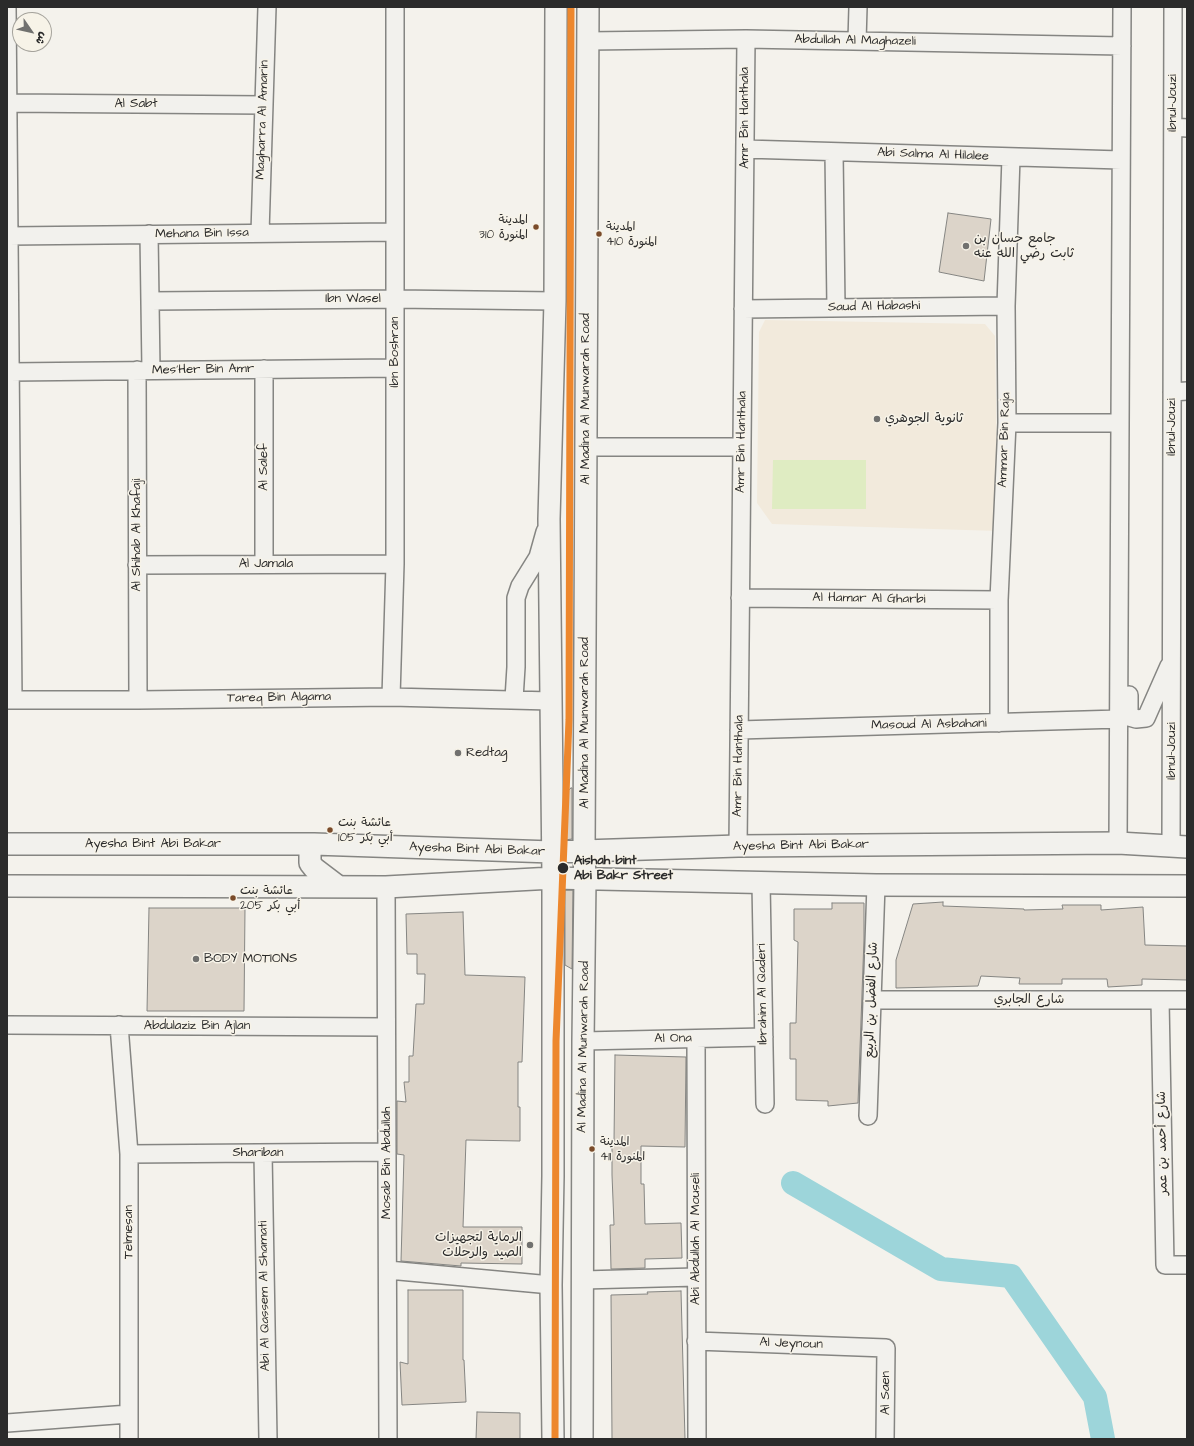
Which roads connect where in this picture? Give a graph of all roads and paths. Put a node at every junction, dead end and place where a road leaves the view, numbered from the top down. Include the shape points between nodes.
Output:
1 (7, 7) edge
2 (267, 7) edge
3 (395, 7) edge
4 (556, 7) edge
5 (588, 7) edge
6 (858, 7) edge
7 (1122, 7) edge
8 (1173, 7) edge
9 (746, 39) junction
10 (588, 41) junction
11 (857, 41) junction
12 (1122, 46) junction
13 (8, 103) junction
14 (264, 105) junction
15 (1180, 128) edge
16 (745, 150) junction
17 (834, 152) junction
18 (1012, 157) junction
19 (1121, 160) junction
20 (395, 232) junction
21 (260, 233) junction
22 (149, 234) junction
23 (9, 236) junction
24 (8, 258) edge
25 (395, 299) junction
26 (150, 301) junction
27 (555, 301) junction
28 (1006, 306) junction
29 (836, 308) junction
30 (743, 309) junction
31 (395, 368) junction
32 (264, 369) junction
33 (144, 370) junction
34 (10, 372) junction
35 (1180, 392) edge
36 (1007, 423) junction
37 (1120, 423) junction
38 (586, 447) junction
39 (742, 447) junction
40 (9, 448) edge
41 (549, 519) junction
42 (9, 560) edge
43 (264, 564) junction
44 (395, 564) junction
45 (137, 565) junction
46 (740, 598) junction
47 (999, 600) junction
48 (1179, 608) edge
49 (1119, 635) junction
50 (1172, 660) junction
51 (391, 697) junction
52 (514, 699) junction
53 (10, 700) edge
54 (138, 700) junction
55 (551, 701) junction
56 (1119, 719) junction
57 (999, 723) junction
58 (739, 730) junction
59 (1118, 843) junction
60 (7, 844) edge
61 (314, 844) junction
62 (738, 846) junction
63 (1179, 847) edge
64 (552, 852) junction
65 (584, 852) junction
66 (553, 878) junction
67 (586, 880) junction
68 (761, 883) junction
69 (876, 885) junction
70 (7, 886) edge
71 (1187, 886) edge
72 (339, 887) junction
73 (386, 887) junction
74 (872, 1000) junction
75 (1160, 1000) junction
76 (1187, 1000) edge
77 (7, 1025) edge
78 (119, 1025) junction
79 (386, 1027) junction
80 (764, 1037) junction
81 (696, 1039) junction
82 (583, 1042) junction
83 (765, 1104) dead end
84 (868, 1116) dead end
85 (387, 1152) junction
86 (263, 1153) junction
87 (129, 1154) junction
88 (1187, 1265) edge
89 (388, 1270) junction
90 (696, 1277) junction
91 (583, 1280) junction
92 (551, 1285) junction
93 (696, 1341) junction
94 (886, 1348) joint
95 (129, 1414) junction
96 (7, 1423) edge
97 (129, 1439) edge
98 (268, 1439) edge
99 (388, 1439) edge
100 (553, 1439) edge
101 (582, 1439) edge
102 (697, 1439) edge
103 (885, 1439) edge

1 - 13 street
2 - 14 street, Magharra Al Amarin
3 - 20 street, Ibn Boshran
4 - 27 main road
5 - 10 main road, Al Madina Al Munwarah Road
6 - 11 street
7 - 12 street
8 - 15 street, Ibnul-Jouzi
9 - 10 street, Abdullah Al Maghazeli
9 - 11 street, Abdullah Al Maghazeli
9 - 16 street, Amr Bin Hanthala
10 - 38 main road, Al Madina Al Munwarah Road
11 - 12 street, Abdullah Al Maghazeli
12 - 19 street
13 - 14 street, Al Sabt
13 - 23 street
14 - 21 street, Magharra Al Amarin
15 - 35 street, Ibnul-Jouzi
16 - 17 street, Abi Salma Al Hilalee
16 - 30 street, Amr Bin Hanthala
17 - 18 street, Abi Salma Al Hilalee
17 - 29 street
18 - 19 street, Abi Salma Al Hilalee
18 - 28 street, Ammar Bin Raja
19 - 37 street
20 - 21 street, Mehana Bin Issa
20 - 25 street, Ibn Boshran
21 - 22 street, Mehana Bin Issa
22 - 23 street, Mehana Bin Issa
22 - 26 street, Al Shihab Al Khafaji
23 - 24 street
24 - 34 street
25 - 26 street, Ibn Wasel
25 - 27 street, Ibn Wasel
25 - 31 street, Ibn Boshran
26 - 33 street, Al Shihab Al Khafaji
27 - 41 main road
28 - 29 street, Saud Al Habashi
28 - 36 street, Ammar Bin Raja
29 - 30 street, Saud Al Habashi
30 - 39 street, Amr Bin Hanthala
31 - 32 street, Mes'Her Bin Amr
31 - 44 street, Ibn Boshran
32 - 33 street, Mes'Her Bin Amr
32 - 43 street, Al Salef
33 - 34 street, Mes'Her Bin Amr
33 - 45 street, Al Shihab Al Khafaji
34 - 40 street
35 - 48 street, Ibnul-Jouzi
36 - 37 street
36 - 47 street, Ammar Bin Raja
37 - 49 street
38 - 39 street
38 - 65 main road, Al Madina Al Munwarah Road
39 - 46 street, Amr Bin Hanthala
40 - 42 street
41 - 52 street via 538,557 520,586 516,598
41 - 55 main road
42 - 53 street
43 - 44 street, Al Jamala
43 - 45 street, Al Jamala
44 - 51 street, Ibn Boshran
45 - 54 street, Al Shihab Al Khafaji
46 - 47 street, Al Hamar Al Gharbi
46 - 58 street, Amr Bin Hanthala
47 - 57 street, Ammar Bin Raja
48 - 50 street, Ibnul-Jouzi
49 - 50 street via 1128,654 1129,716 1136,719 1146,718
49 - 56 street
50 - 63 street, Ibnul-Jouzi
51 - 52 street, Tareq Bin Algama
51 - 54 street, Tareq Bin Algama
52 - 55 street, Tareq Bin Algama
53 - 54 street, Tareq Bin Algama
55 - 64 main road
56 - 57 street, Masoud Al Asbahani
56 - 59 street
57 - 58 street, Masoud Al Asbahani
58 - 62 street, Amr Bin Hanthala
59 - 62 main road, Ayesha Bint Abi Bakar
59 - 63 main road, Ayesha Bint Abi Bakar
60 - 61 main road, Ayesha Bint Abi Bakar
61 - 64 main road, Ayesha Bint Abi Bakar
61 - 72 main road via 310,853 310,863
62 - 65 main road, Ayesha Bint Abi Bakar
64 - 65 main road, Ayesha Bint Abi Bakar
64 - 66 main road
65 - 67 main road, Al Madina Al Munwarah Road
66 - 67 main road, Ayesha Bint Abi Bakar
66 - 73 main road, Ayesha Bint Abi Bakar
66 - 92 main road
67 - 68 main road, Ayesha Bint Abi Bakar
67 - 82 main road, Al Madina Al Munwarah Road
68 - 69 main road, Ayesha Bint Abi Bakar
68 - 80 street, Ibrahim Al Qaderi
69 - 71 main road, Ayesha Bint Abi Bakar
69 - 74 street, شارع الفضل بن الربيع
70 - 72 main road, Ayesha Bint Abi Bakar
72 - 73 main road, Ayesha Bint Abi Bakar
73 - 79 street, Mosab Bin Abdullah
74 - 75 street, شارع الجابري
74 - 84 street, شارع الفضل بن الربيع
75 - 76 street, شارع الجابري
75 - 88 street, شارع أحمد بن عمر via 1166,1265
77 - 78 street, Abdulaziz Bin Ajlan
78 - 79 street, Abdulaziz Bin Ajlan
78 - 87 street, Telmesan
79 - 85 street, Mosab Bin Abdullah
80 - 81 street, Al Ona
80 - 83 street, Ibrahim Al Qaderi
81 - 82 street, Al Ona
81 - 90 street, Abi Abdullah Al Mouseli
82 - 91 main road, Al Madina Al Munwarah Road
85 - 86 street, Shariban
85 - 89 street, Mosab Bin Abdullah
86 - 87 street, Shariban
86 - 98 street, Abi Al Qassem Al Shamati
87 - 95 street, Telmesan
89 - 92 street
89 - 99 street, Mosab Bin Abdullah
90 - 91 street
90 - 93 street, Abi Abdullah Al Mouseli
91 - 101 main road, Al Madina Al Munwarah Road
92 - 100 main road
93 - 94 street, Al Jeynoun
93 - 102 street, Abi Abdullah Al Mouseli
94 - 103 street, Al Saen
95 - 96 street
95 - 97 street, Telmesan

